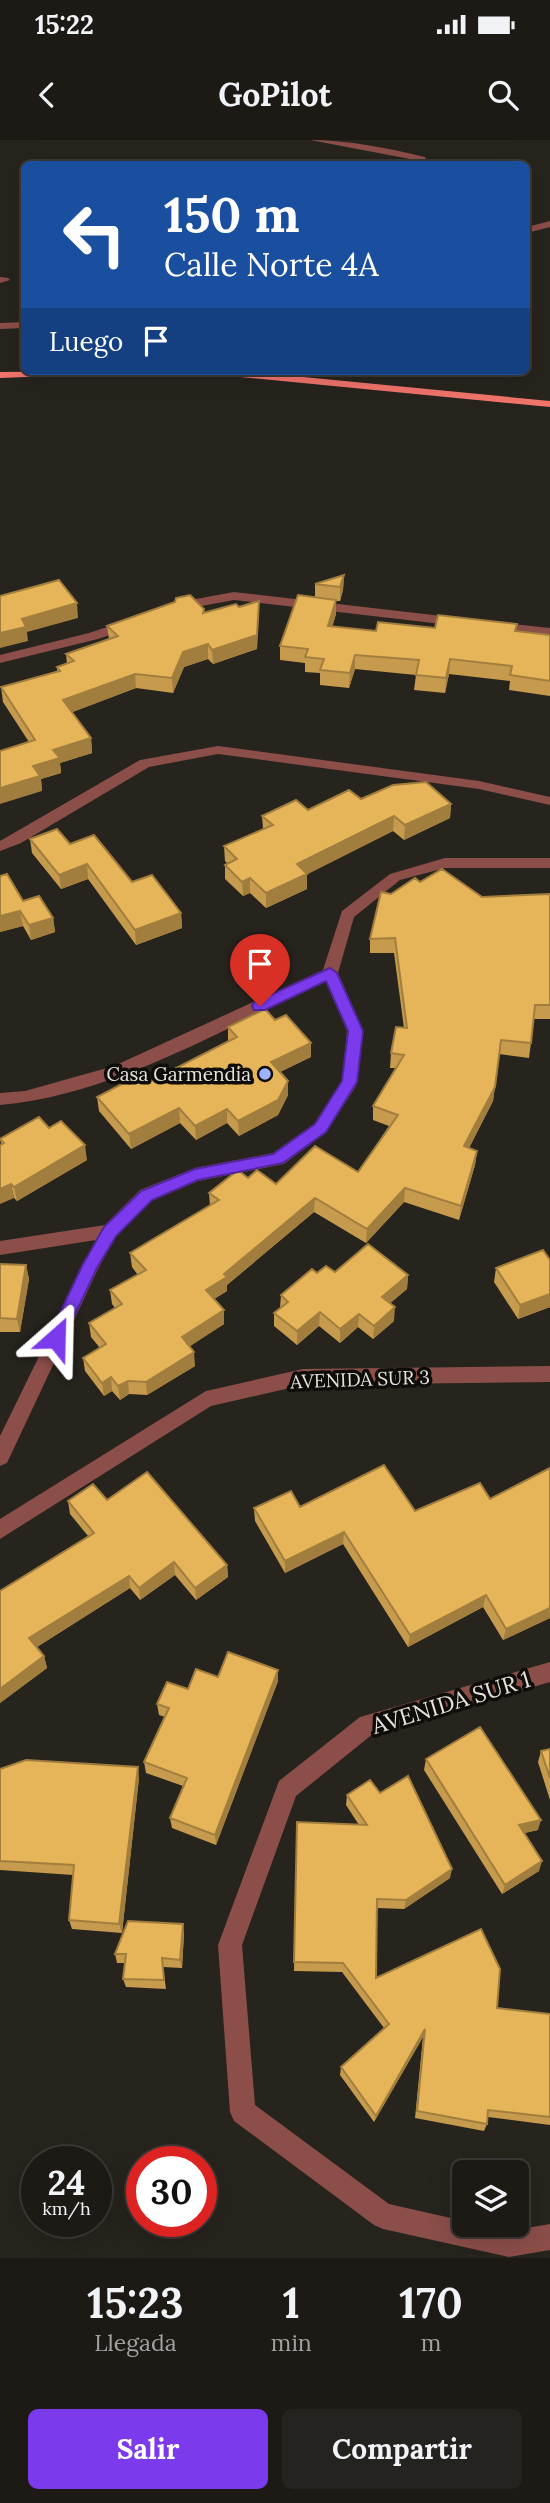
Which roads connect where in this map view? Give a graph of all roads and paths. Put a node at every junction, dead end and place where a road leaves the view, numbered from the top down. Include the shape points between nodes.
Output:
1 (314, 140) edge
2 (422, 161) edge
3 (550, 224) edge
4 (530, 229) edge
5 (21, 325) edge
6 (0, 326) edge
7 (21, 375) edge
8 (250, 375) edge
9 (0, 376) edge
10 (550, 404) edge
11 (167, 610) edge
12 (142, 618) edge
13 (550, 632) edge
14 (0, 659) edge
15 (550, 801) edge
16 (0, 846) edge
17 (550, 863) edge
18 (330, 973) junction
19 (0, 1099) edge
20 (110, 1231) junction
21 (0, 1248) edge
22 (550, 1374) edge
23 (0, 1457) edge
24 (0, 1530) edge
25 (550, 1672) edge
26 (550, 2237) edge

1 - 2 street
3 - 4 street
5 - 6 street
7 - 9 main road
8 - 10 main road
11 - 13 street via 234,596
12 - 14 street via 93,636
15 - 16 street via 479,785 218,750 145,763
17 - 18 street via 445,863 395,877 347,915
18 - 19 street via 119,1071 25,1097
18 - 20 street via 355,1031 350,1082 320,1128 278,1159 195,1175 146,1195
20 - 21 street
20 - 23 street
22 - 24 street, AVENIDA SUR 3 via 303,1377 206,1399
25 - 26 street, AVENIDA SUR 1 via 368,1724 287,1789 229,1945 243,2112 383,2216 509,2244

